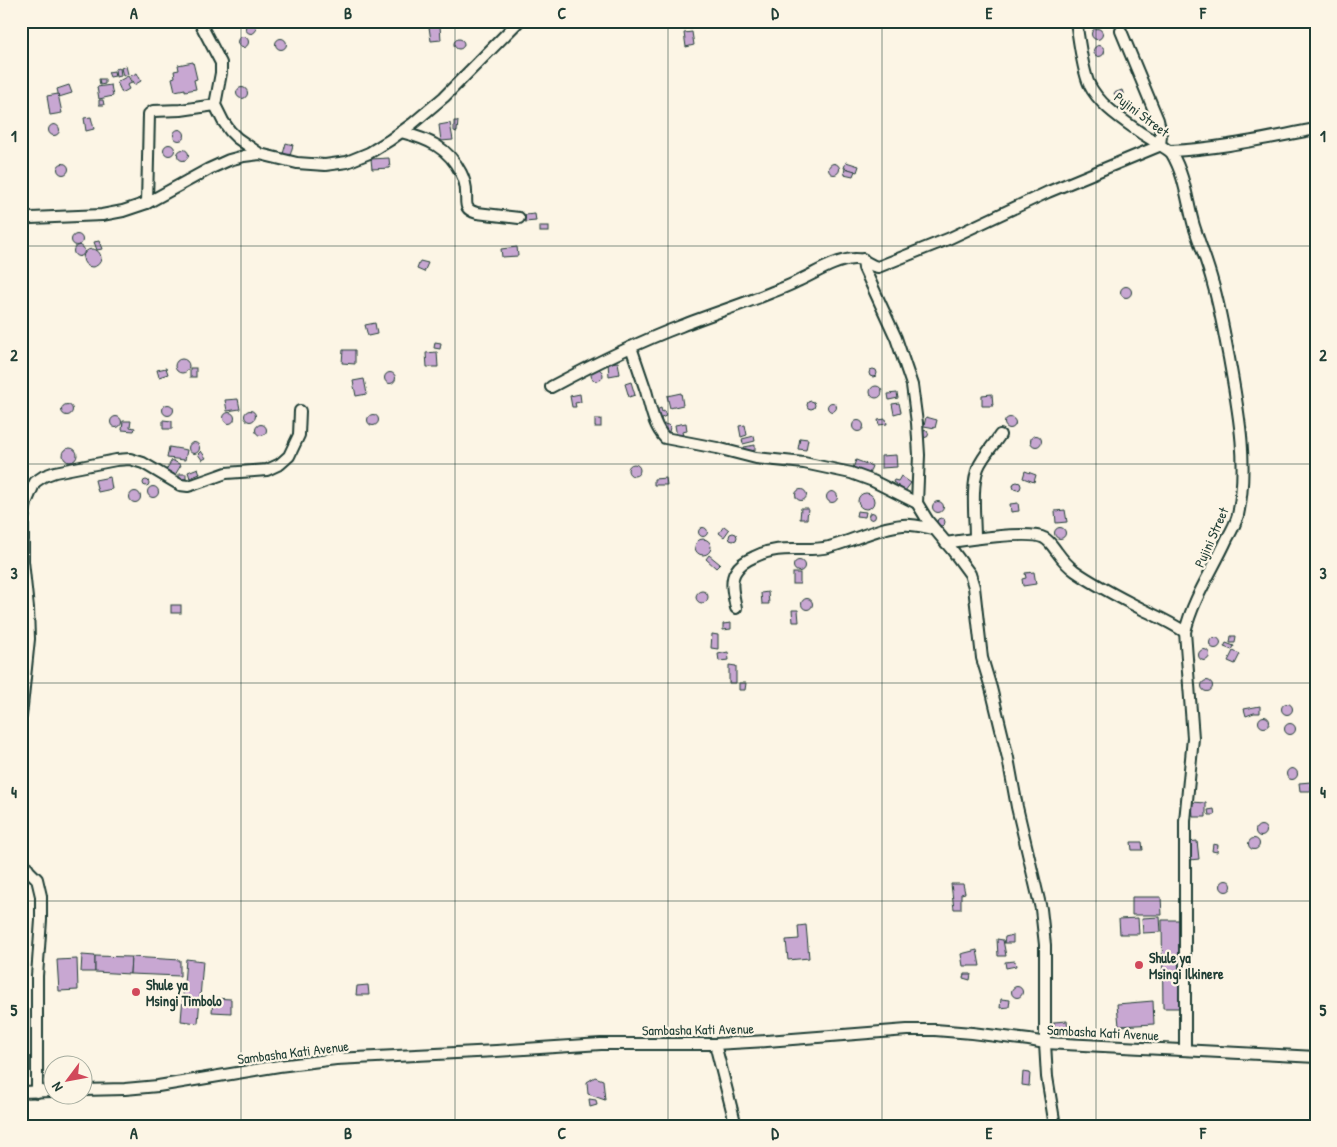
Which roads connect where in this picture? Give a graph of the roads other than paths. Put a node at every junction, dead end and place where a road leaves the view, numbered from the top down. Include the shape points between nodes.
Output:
1 (199, 21) edge
2 (519, 21) edge
3 (1076, 21) edge
4 (1121, 31) dead end
5 (215, 105) junction
6 (1316, 129) edge
7 (401, 132) junction
8 (1159, 146) junction
9 (1170, 151) junction
10 (260, 154) junction
11 (147, 203) junction
12 (518, 218) dead end
13 (21, 220) edge
14 (863, 259) junction
15 (631, 347) junction
16 (551, 387) dead end
17 (300, 411) dead end
18 (1000, 435) dead end
19 (917, 503) junction
20 (933, 529) junction
21 (975, 538) junction
22 (946, 543) junction
23 (736, 608) dead end
24 (1185, 632) junction
25 (21, 716) edge
26 (21, 793) edge
27 (21, 802) edge
28 (21, 850) edge
29 (25, 871) edge
30 (1045, 1043) junction
31 (715, 1044) junction
32 (1185, 1050) junction
33 (1316, 1057) edge
34 (92, 1090) edge
35 (21, 1092) edge
36 (37, 1092) junction
37 (42, 1092) edge
38 (736, 1126) edge
39 (1055, 1126) edge

1 - 5 street via 221,64
2 - 7 street via 444,97
3 - 8 street, Pujini Street via 1089,84 1098,98
4 - 8 street via 1158,120 1162,140
5 - 10 street via 230,131
5 - 11 street via 148,114
6 - 9 street via 1212,148
7 - 10 street via 369,153 347,162 325,165 297,163
7 - 12 street via 430,141 454,161 466,183 466,203 471,211
8 - 9 street, Pujini Street
8 - 14 street via 878,267
9 - 24 street, Pujini Street via 1183,177 1194,226 1214,284 1242,451 1243,488 1237,518 1195,600
10 - 11 street via 229,160
11 - 13 street via 102,215
14 - 15 street via 823,268 777,291
14 - 19 street via 912,385 919,455
15 - 16 street
15 - 19 street via 653,418 665,438 756,458 804,463 851,473
17 - 25 street via 298,435 288,456 267,470 226,473 180,486 143,463 116,460 56,472 36,482 23,519 28,639
18 - 21 street via 981,463 974,483
19 - 20 street
20 - 22 street
20 - 23 street via 916,525 896,526 828,547 777,549 761,553 736,570 733,578
21 - 22 street
21 - 24 street via 1018,535 1044,538 1077,572 1106,591
22 - 30 street via 973,580 982,658 1041,909 1045,946
24 - 32 street, Pujini Street via 1193,738 1185,821
26 - 27 street
28 - 29 street
29 - 36 street via 37,879 41,896
30 - 31 street, Sambasha Kati Avenue via 972,1033 907,1030
30 - 32 street, Sambasha Kati Avenue
30 - 39 street
31 - 34 street, Sambasha Kati Avenue via 601,1044 336,1059 158,1086
31 - 38 street
32 - 33 street, Sambasha Kati Avenue
35 - 36 street
36 - 37 street

